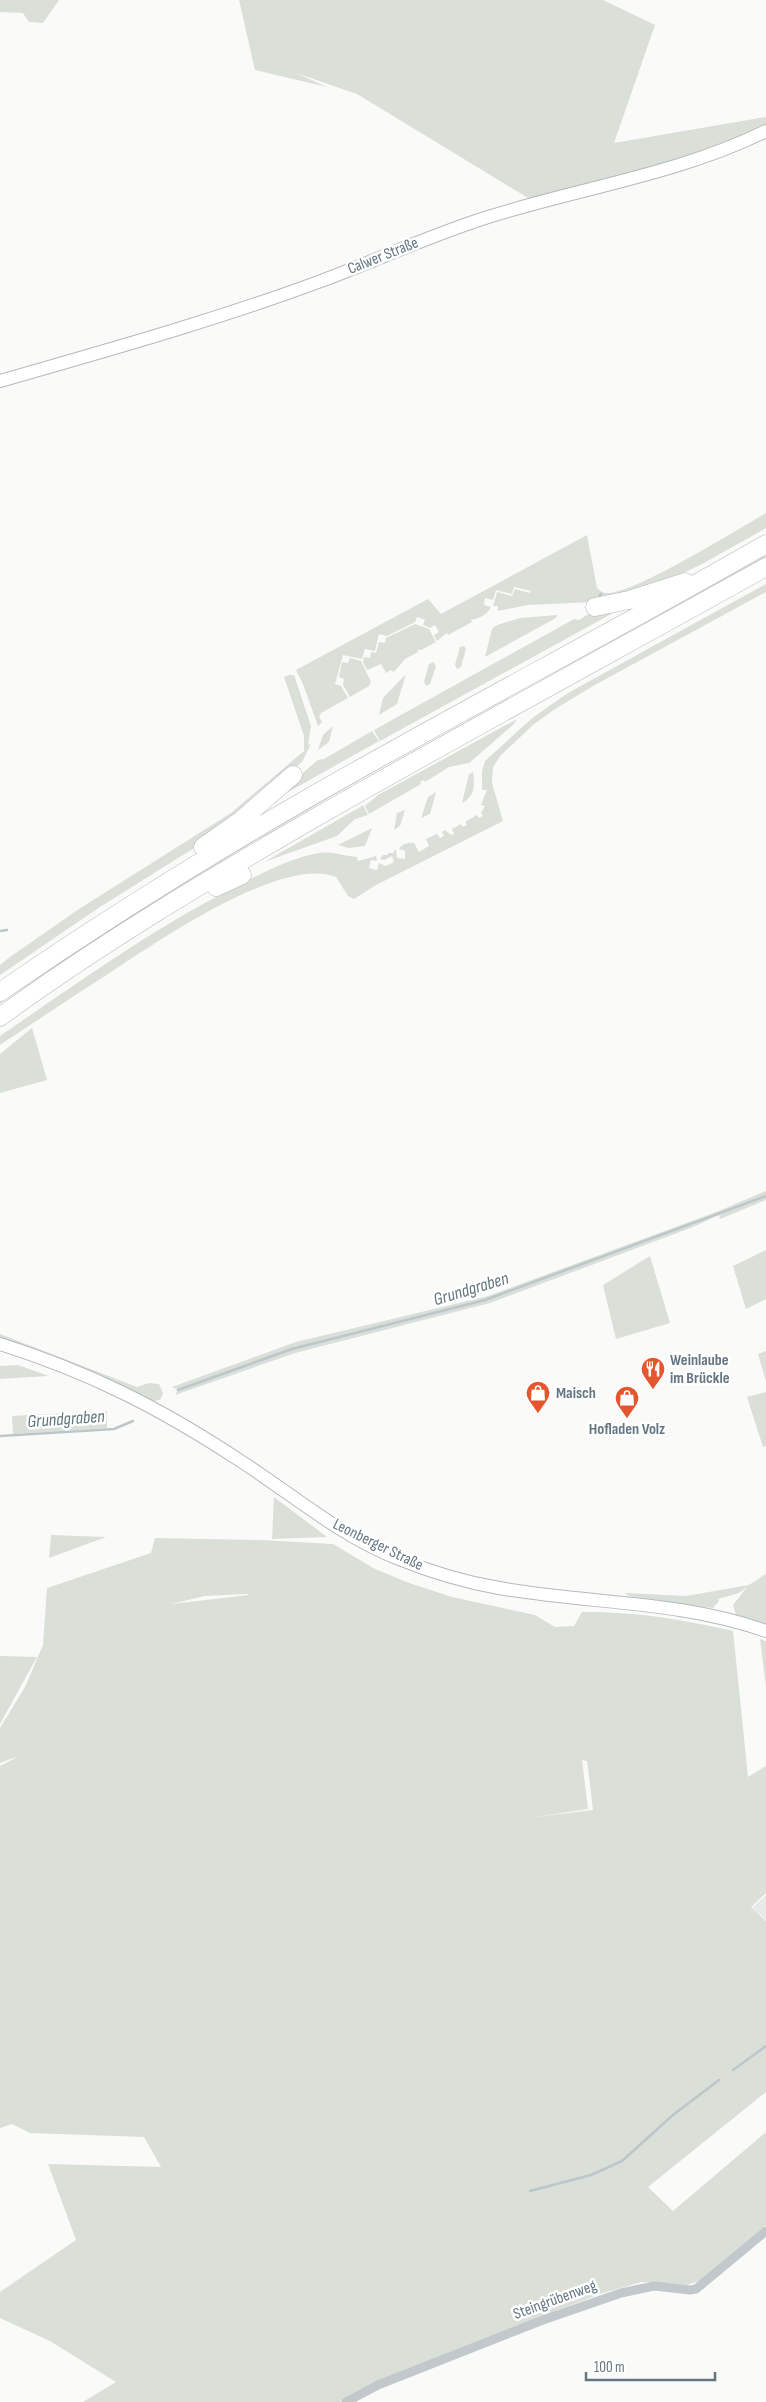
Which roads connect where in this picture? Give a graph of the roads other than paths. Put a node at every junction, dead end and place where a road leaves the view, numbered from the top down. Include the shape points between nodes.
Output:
1 (766, 131) edge
2 (0, 381) edge
3 (766, 544) edge
4 (766, 568) edge
5 (710, 576) junction
6 (594, 607) dead end
7 (614, 652) junction
8 (548, 702) dead end
9 (293, 775) dead end
10 (242, 875) dead end
11 (176, 877) junction
12 (158, 912) junction
13 (0, 992) edge
14 (0, 1017) edge
15 (0, 1344) edge
16 (766, 1631) edge
17 (766, 2231) edge
18 (346, 2402) edge

1 - 2 main road, Calwer Straße via 739,145 687,163 530,204 447,230 321,281 176,331
3 - 5 highway
4 - 7 highway
5 - 6 highway via 615,604
5 - 11 highway via 360,768
7 - 8 highway
7 - 12 highway via 354,796
9 - 11 highway via 241,820 202,848
10 - 12 highway
11 - 13 highway
12 - 14 highway
15 - 16 main road, Leonberger Straße via 80,1372 159,1410 343,1531 426,1570 498,1588 660,1606 720,1617
17 - 18 street, Steingrübenweg via 696,2289 654,2286 597,2300 378,2385

